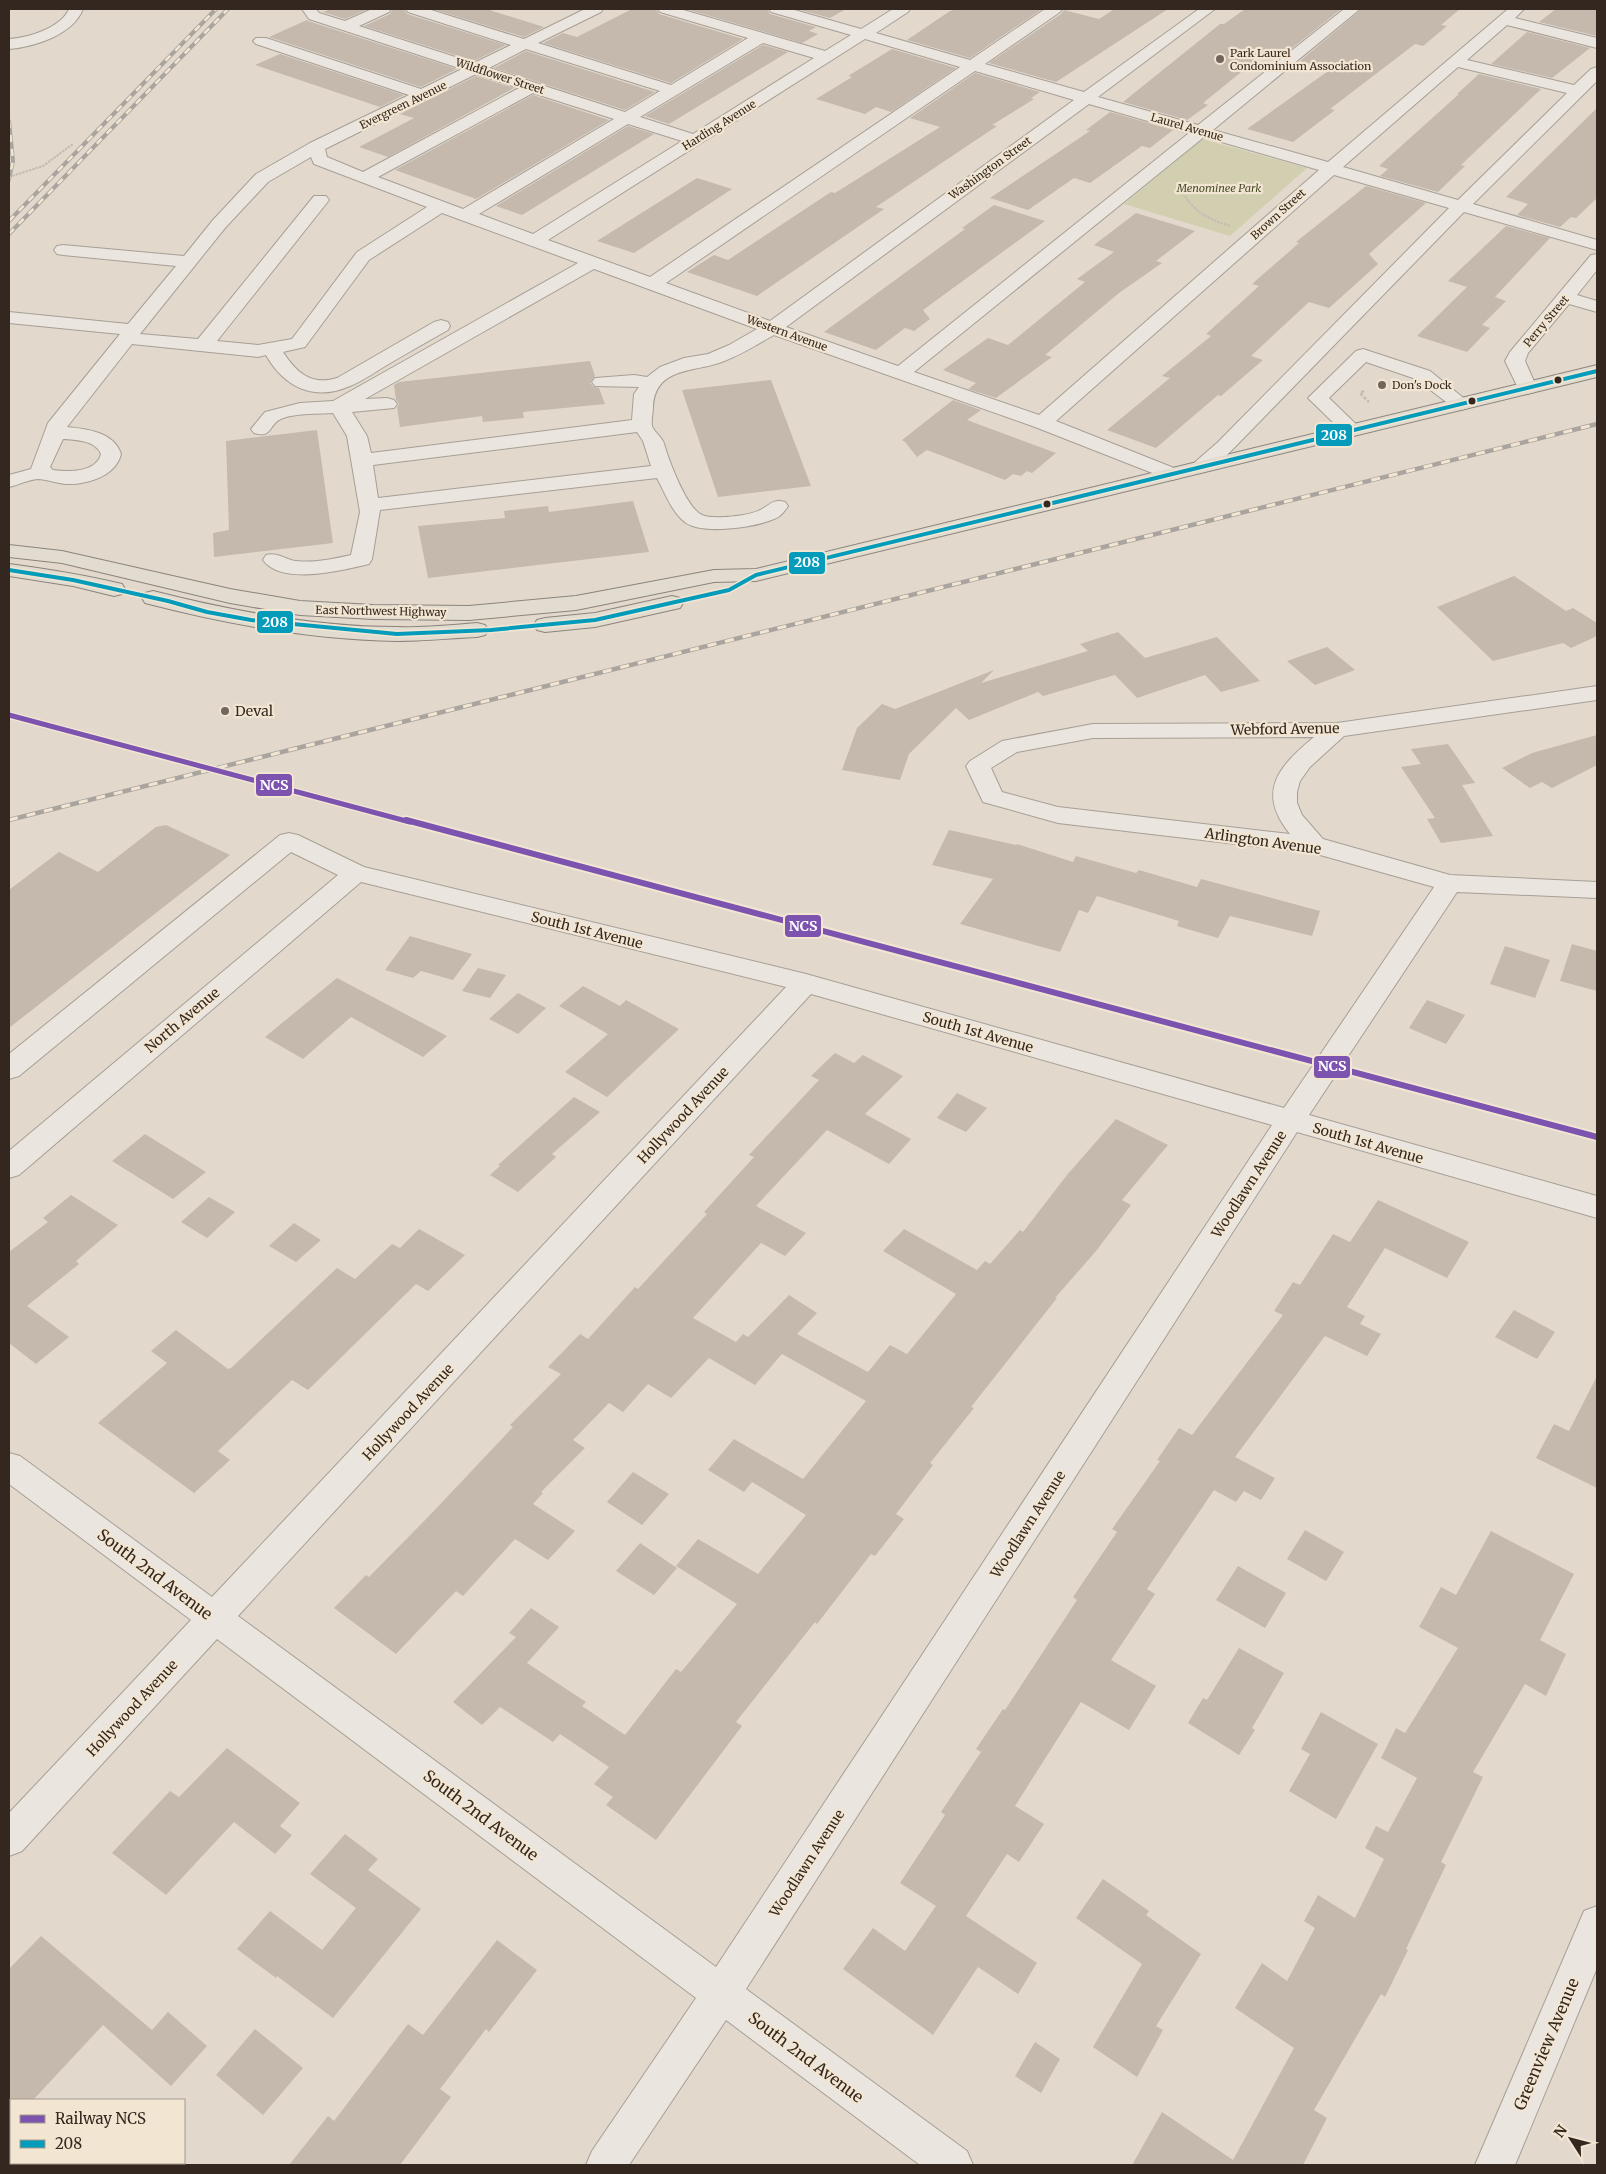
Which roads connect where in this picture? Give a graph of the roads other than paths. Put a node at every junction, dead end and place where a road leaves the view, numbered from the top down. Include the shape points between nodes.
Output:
1 (76, 9) edge
2 (309, 9) edge
3 (384, 9) edge
4 (413, 9) edge
5 (596, 9) edge
6 (665, 9) edge
7 (776, 9) edge
8 (903, 9) edge
9 (1055, 9) edge
10 (1208, 9) edge
11 (1353, 9) edge
12 (1511, 14) edge
13 (346, 26) junction
14 (864, 34) junction
15 (761, 37) junction
16 (261, 41) dead end
17 (1597, 43) edge
18 (9, 44) edge
19 (525, 44) junction
20 (828, 57) junction
21 (1456, 62) junction
22 (971, 65) junction
23 (476, 69) junction
24 (1597, 72) edge
25 (532, 87) junction
26 (672, 90) junction
27 (1578, 91) junction
28 (424, 95) junction
29 (1086, 98) junction
30 (626, 118) junction
31 (1202, 131) junction
32 (695, 140) junction
33 (316, 146) junction
34 (1331, 168) junction
35 (364, 178) junction
36 (320, 200) dead end
37 (441, 206) junction
38 (1461, 206) junction
39 (465, 215) junction
40 (534, 241) junction
41 (1597, 245) edge
42 (63, 250) dead end
43 (1597, 259) edge
44 (189, 262) junction
45 (592, 262) junction
46 (652, 284) junction
47 (1570, 292) junction
48 (1597, 293) edge
49 (1597, 307) edge
50 (9, 317) edge
51 (441, 326) dead end
52 (772, 328) junction
53 (130, 334) junction
54 (203, 346) junction
55 (271, 348) junction
56 (1597, 371) edge
57 (901, 373) junction
58 (602, 382) dead end
59 (651, 383) junction
60 (1527, 388) junction
61 (387, 404) dead end
62 (1460, 404) junction
63 (339, 406) junction
64 (1042, 423) junction
65 (642, 425) junction
66 (261, 429) dead end
67 (1352, 430) junction
68 (56, 432) junction
69 (362, 460) junction
70 (1201, 467) junction
71 (663, 471) junction
72 (43, 472) junction
73 (1172, 474) junction
74 (9, 480) edge
75 (368, 505) junction
76 (778, 506) dead end
77 (9, 551) edge
78 (274, 560) dead end
79 (9, 570) edge
80 (756, 575) junction
81 (1597, 692) edge
82 (1337, 730) junction
83 (978, 766) joint
84 (1314, 845) junction
85 (356, 873) junction
86 (1450, 882) junction
87 (1597, 890) edge
88 (806, 983) junction
89 (9, 1069) edge
90 (1290, 1121) junction
91 (9, 1167) edge
92 (1597, 1207) edge
93 (9, 1466) edge
94 (215, 1619) junction
95 (9, 1839) edge
96 (1597, 1924) edge
97 (722, 1994) junction
98 (606, 2165) edge
99 (953, 2165) edge
100 (1495, 2165) edge

1 - 18 street via 68,23 27,42
2 - 13 street, Wildflower Street via 314,16
3 - 13 street
4 - 19 street
5 - 19 street, Evergreen Avenue
6 - 15 street
7 - 14 street, Laurel Avenue
8 - 14 street, Harding Avenue
9 - 22 street
10 - 29 street, Washington Street
11 - 31 street
12 - 17 street
12 - 21 street, Brown Street
13 - 23 street, Wildflower Street
14 - 20 street, Harding Avenue
14 - 22 street, Laurel Avenue
15 - 20 street
15 - 26 street
16 - 28 street
19 - 23 street, Evergreen Avenue
19 - 26 street
20 - 32 street, Harding Avenue
21 - 27 street
21 - 34 street, Brown Street
22 - 29 street, Laurel Avenue
22 - 46 street
23 - 25 street, Wildflower Street
23 - 28 street, Evergreen Avenue
24 - 27 street
25 - 30 street, Wildflower Street
25 - 35 street
26 - 30 street
27 - 38 street
28 - 33 street, Evergreen Avenue
29 - 31 street, Laurel Avenue
29 - 52 street, Washington Street
30 - 32 street, Wildflower Street
30 - 39 street
31 - 34 street, Laurel Avenue
31 - 57 street
32 - 40 street, Harding Avenue
33 - 35 street, Western Avenue via 320,160
33 - 44 street, Evergreen Avenue via 262,178
34 - 38 street, Laurel Avenue
34 - 64 street, Brown Street
35 - 37 street, Western Avenue
36 - 54 street
37 - 39 street, Western Avenue
37 - 55 street via 363,256 298,343
38 - 41 street, Laurel Avenue
38 - 70 street
39 - 40 street, Western Avenue
40 - 45 street, Western Avenue
42 - 44 street
43 - 47 street, Perry Street
44 - 53 street, Evergreen Avenue
45 - 46 street, Western Avenue
45 - 63 street
46 - 52 street, Western Avenue
47 - 48 street
47 - 49 street
47 - 60 street, Perry Street via 1519,352 1515,361
50 - 53 street
51 - 55 street via 332,387 311,386 292,376
52 - 57 street, Western Avenue
52 - 59 street, Washington Street via 712,359 691,362 667,371
53 - 54 street
53 - 68 street, Evergreen Avenue via 58,423
54 - 55 street via 258,351
56 - 60 main road, East Northwest Highway
57 - 64 street, Western Avenue
58 - 59 street via 634,380
59 - 65 street via 644,394
60 - 62 main road, East Northwest Highway
61 - 63 street
62 - 67 main road, East Northwest Highway
62 - 67 street via 1423,375 1362,355 1318,398
63 - 66 street via 300,409 272,416
63 - 69 street via 357,436
64 - 73 street, Western Avenue
65 - 69 street
65 - 71 street via 653,441
67 - 70 main road, East Northwest Highway
68 - 72 street, Evergreen Avenue via 40,468
68 - 72 street via 94,438 105,444 111,457 106,467 84,476 66,478
69 - 75 street
70 - 73 main road, East Northwest Highway
71 - 75 street
71 - 76 street via 685,511 695,520 713,523 748,521 769,514
72 - 74 street
73 - 80 main road, East Northwest Highway
75 - 78 street via 370,512 361,559 327,567 295,568
77 - 80 main road, East Northwest Highway via 62,557 230,596 300,608 373,612 470,613 576,603 714,576
79 - 80 main road, East Northwest Highway via 73,580 251,620 396,634 491,630 595,620 729,590
81 - 82 street, Webford Avenue
82 - 83 street, Webford Avenue via 1093,731 1010,746
82 - 84 street via 1300,764 1286,784 1285,804 1296,825
83 - 84 street, Arlington Avenue via 992,797 1058,815
84 - 86 street, Arlington Avenue
85 - 88 street, South 1st Avenue
85 - 89 street, South 1st Avenue via 289,841
85 - 91 street, North Avenue
86 - 87 street, Arlington Avenue
86 - 90 street, Woodlawn Avenue
88 - 90 street, South 1st Avenue
88 - 94 street, Hollywood Avenue
90 - 92 street, South 1st Avenue
90 - 97 street, Woodlawn Avenue
93 - 94 street, South 2nd Avenue
94 - 95 street, Hollywood Avenue
94 - 97 street, South 2nd Avenue
96 - 100 street, Greenview Avenue
97 - 98 street, Woodlawn Avenue
97 - 99 street, South 2nd Avenue

